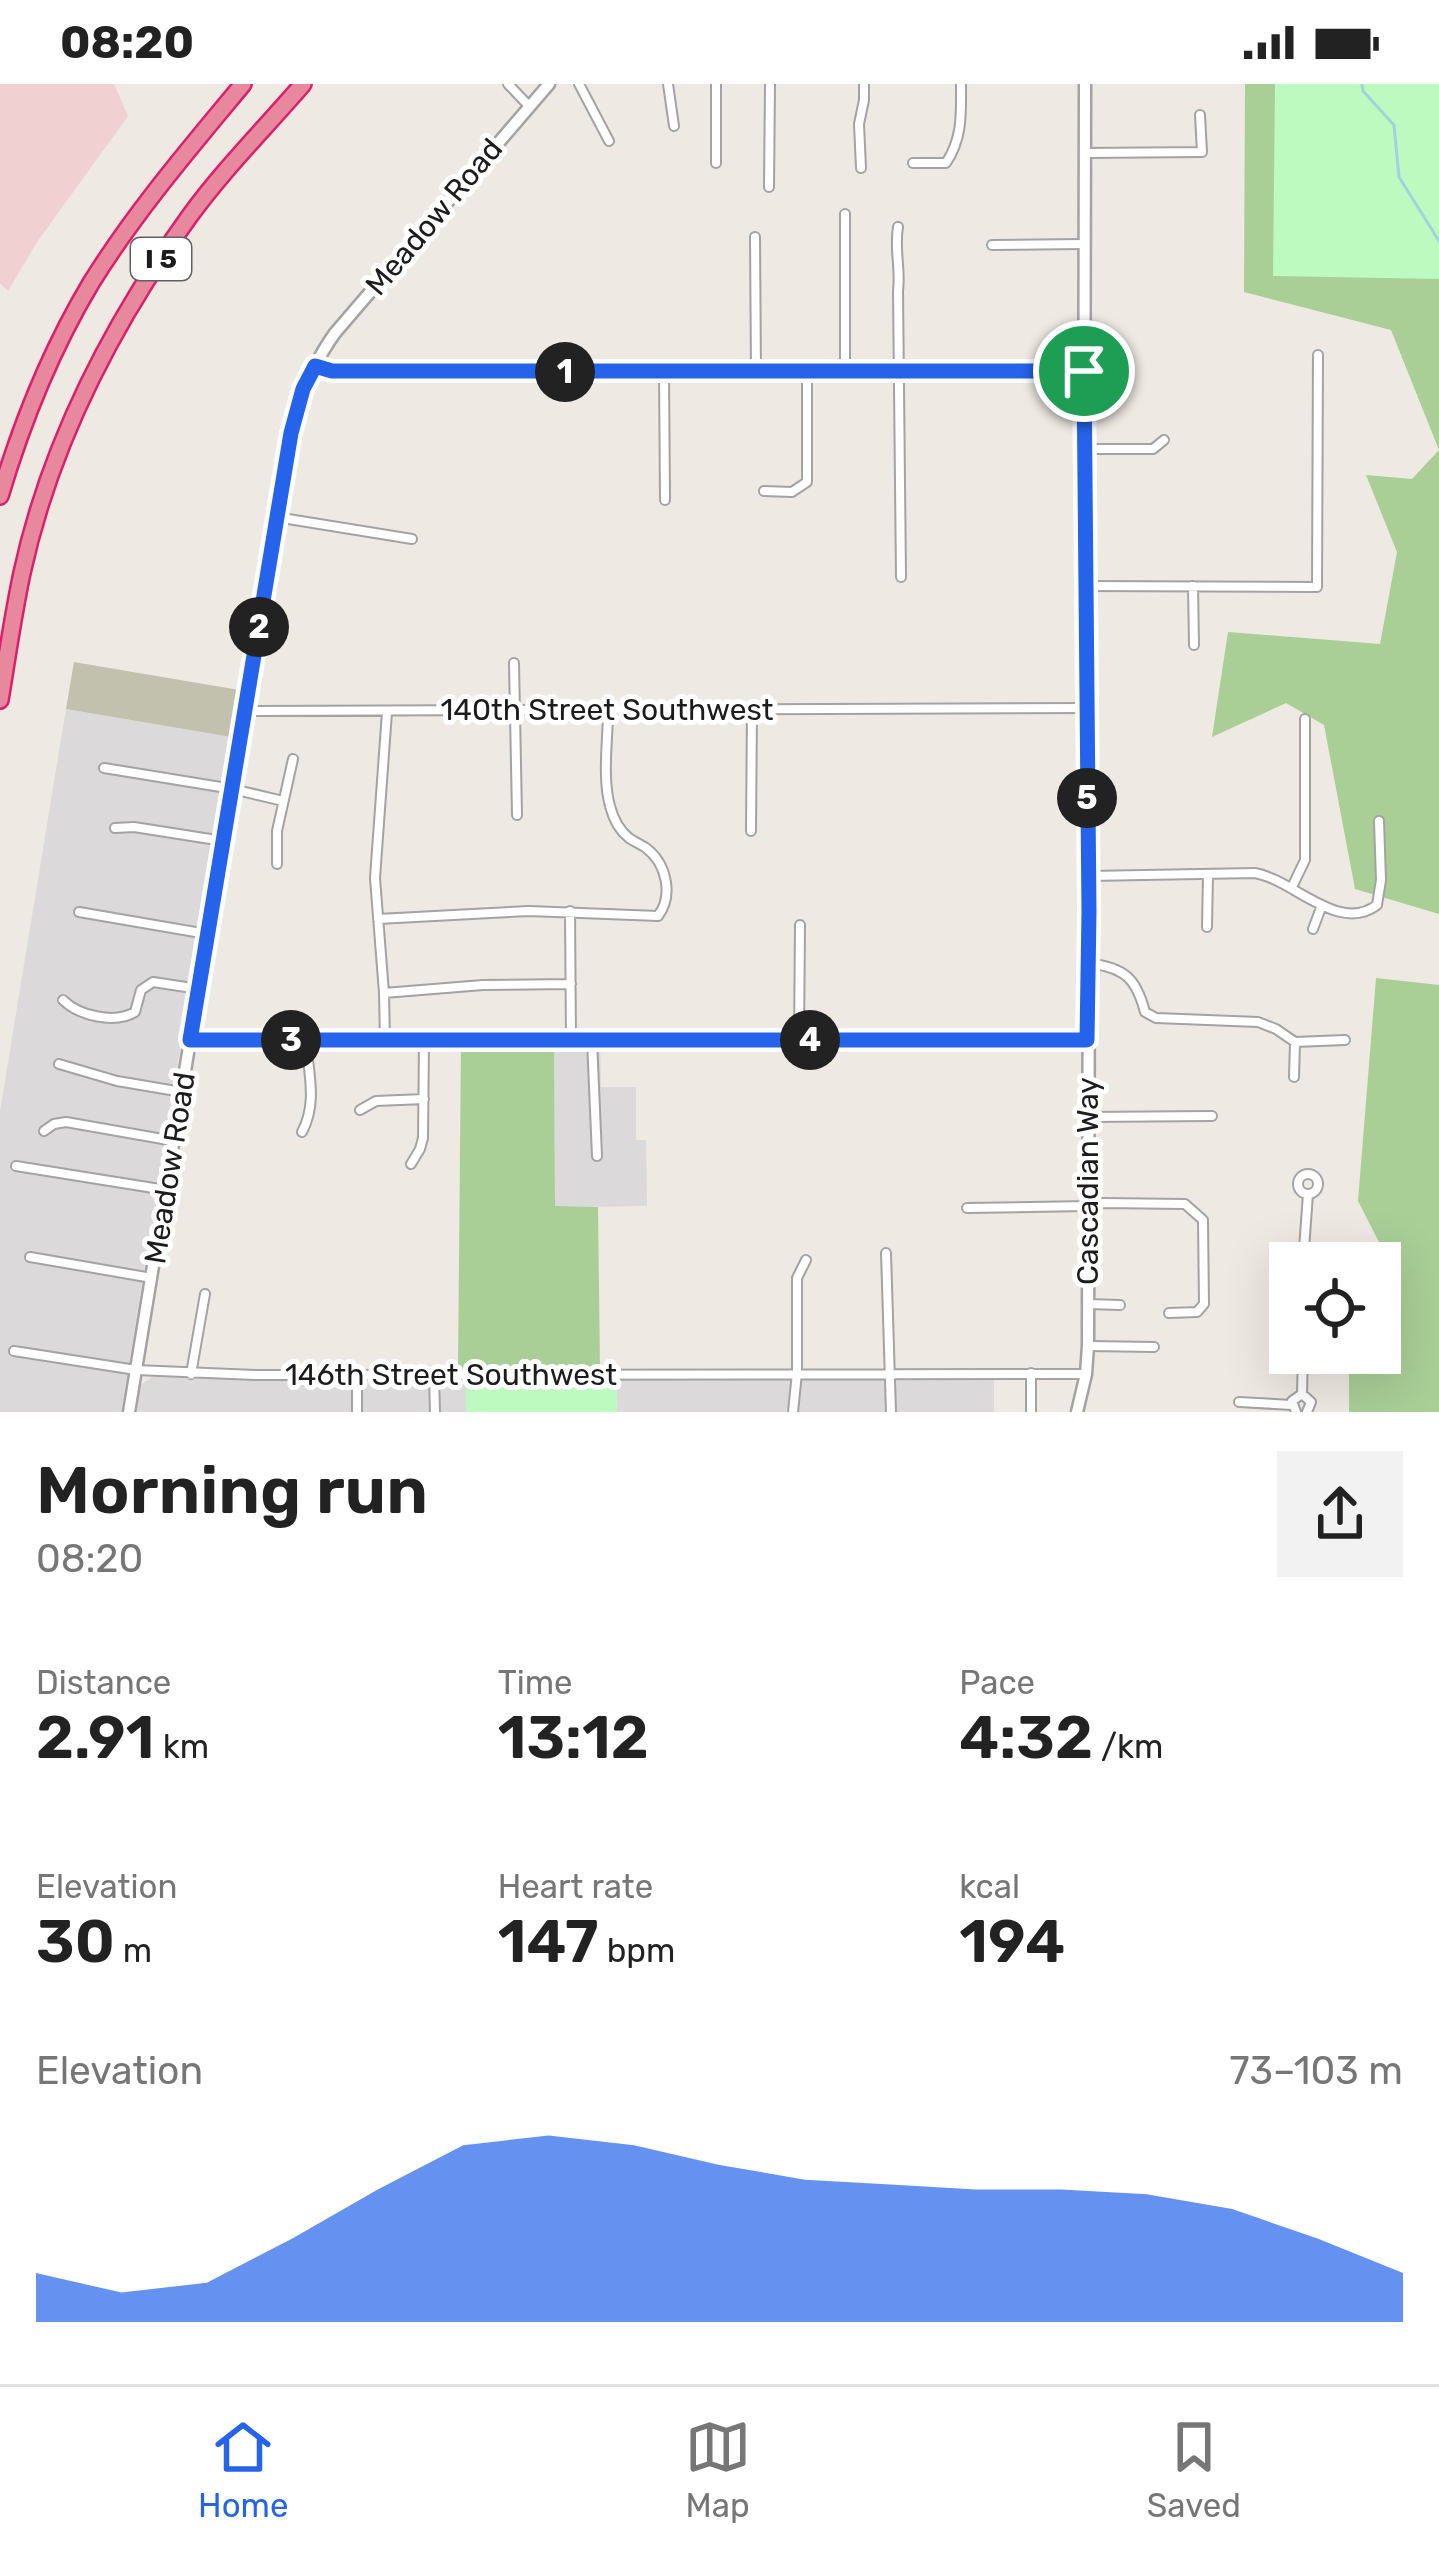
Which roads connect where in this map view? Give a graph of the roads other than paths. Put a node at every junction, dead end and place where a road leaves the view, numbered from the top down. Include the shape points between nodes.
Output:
1 (243, 84) edge
2 (303, 84) edge
3 (508, 84) edge
4 (549, 84) edge
5 (579, 84) edge
6 (668, 84) edge
7 (716, 84) edge
8 (770, 84) edge
9 (864, 84) edge
10 (961, 84) edge
11 (1085, 84) edge
12 (529, 106) junction
13 (1200, 116) dead end
14 (674, 126) dead end
15 (609, 141) dead end
16 (1086, 153) junction
17 (716, 163) dead end
18 (913, 163) dead end
19 (861, 168) dead end
20 (770, 187) dead end
21 (845, 214) dead end
22 (898, 227) dead end
23 (755, 237) dead end
24 (992, 244) dead end
25 (1085, 244) junction
26 (1318, 355) dead end
27 (315, 366) junction
28 (1084, 371) junction
29 (664, 372) junction
30 (756, 372) junction
31 (807, 372) junction
32 (845, 372) junction
33 (899, 372) junction
34 (1164, 440) dead end
35 (1084, 449) junction
36 (764, 491) dead end
37 (0, 496) edge
38 (665, 500) dead end
39 (276, 517) junction
40 (412, 539) dead end
41 (901, 577) dead end
42 (1084, 586) junction
43 (1192, 586) junction
44 (1194, 645) dead end
45 (514, 664) dead end
46 (0, 700) edge
47 (1086, 708) junction
48 (752, 709) junction
49 (608, 710) junction
50 (246, 711) junction
51 (515, 711) junction
52 (387, 712) junction
53 (1304, 719) dead end
54 (293, 759) dead end
55 (104, 768) dead end
56 (233, 789) junction
57 (283, 801) junction
58 (517, 814) dead end
59 (1379, 821) dead end
60 (115, 828) dead end
61 (751, 831) dead end
62 (224, 842) junction
63 (277, 864) dead end
64 (1208, 874) junction
65 (1089, 876) junction
66 (1292, 886) junction
67 (1322, 905) junction
68 (570, 911) junction
69 (79, 913) dead end
70 (378, 919) junction
71 (800, 925) dead end
72 (1207, 928) dead end
73 (1312, 929) dead end
74 (209, 934) junction
75 (1089, 963) junction
76 (571, 984) junction
77 (199, 989) junction
78 (384, 993) junction
79 (63, 1000) dead end
80 (190, 1040) junction
81 (306, 1040) junction
82 (385, 1040) junction
83 (571, 1040) junction
84 (592, 1040) junction
85 (799, 1040) junction
86 (1087, 1040) junction
87 (1345, 1040) dead end
88 (424, 1041) junction
89 (1295, 1042) junction
90 (59, 1064) dead end
91 (1294, 1077) dead end
92 (182, 1091) junction
93 (424, 1099) junction
94 (360, 1110) dead end
95 (1212, 1116) dead end
96 (1088, 1118) junction
97 (44, 1131) dead end
98 (302, 1132) dead end
99 (174, 1141) junction
100 (597, 1156) dead end
101 (411, 1164) dead end
102 (16, 1166) dead end
103 (166, 1190) junction
104 (1308, 1194) dead end
105 (1088, 1207) junction
106 (967, 1208) dead end
107 (1305, 1242) edge
108 (886, 1252) dead end
109 (30, 1257) dead end
110 (806, 1260) dead end
111 (152, 1278) junction
112 (205, 1294) dead end
113 (1088, 1304) junction
114 (1120, 1305) dead end
115 (1169, 1313) dead end
116 (1088, 1346) junction
117 (1154, 1347) dead end
118 (14, 1351) dead end
119 (136, 1370) junction
120 (889, 1372) junction
121 (797, 1373) junction
122 (1031, 1373) junction
123 (1086, 1373) junction
124 (191, 1374) junction
125 (1302, 1374) edge
126 (357, 1376) junction
127 (434, 1376) junction
128 (1302, 1394) junction
129 (1239, 1402) dead end
130 (1294, 1408) edge
131 (129, 1412) edge
132 (357, 1412) edge
133 (435, 1412) edge
134 (794, 1412) edge
135 (890, 1412) edge
136 (1031, 1412) edge
137 (1077, 1412) edge
138 (1307, 1412) edge

1 - 37 highway, I 5 via 92,283 32,402
2 - 46 highway, I 5 via 191,215 92,378 37,518
3 - 12 street
4 - 12 street, Meadow Road
5 - 15 street
6 - 14 street
7 - 17 street
8 - 20 street
9 - 19 street
10 - 18 street via 952,154 946,163
11 - 16 street, Cascadian Way
12 - 27 street, Meadow Road
13 - 16 street via 1202,152
16 - 25 street, Cascadian Way
21 - 32 street
22 - 33 street
23 - 30 street
24 - 25 street
25 - 28 street, Cascadian Way
26 - 43 street via 1317,587
27 - 29 street
27 - 39 street, Meadow Road via 296,410
28 - 33 street
28 - 35 street, Cascadian Way
29 - 30 street
29 - 38 street
30 - 31 street
31 - 32 street
31 - 36 street via 806,482 792,492
32 - 33 street
33 - 41 street
34 - 35 street via 1153,448
35 - 42 street, Cascadian Way
39 - 40 street
39 - 50 street, Meadow Road
42 - 43 street
42 - 47 street, Cascadian Way
43 - 44 street
45 - 51 street
47 - 48 street, 140th Street Southwest
47 - 65 street, Cascadian Way
48 - 49 street, 140th Street Southwest
48 - 61 street
49 - 51 street, 140th Street Southwest
49 - 68 street via 610,807 615,822 661,866 666,902 658,916
50 - 52 street, 140th Street Southwest
50 - 56 street, Meadow Road
51 - 52 street, 140th Street Southwest
51 - 58 street
52 - 70 street
53 - 66 street via 1305,860
54 - 57 street
55 - 56 street
56 - 57 street
56 - 62 street, Meadow Road
57 - 63 street
59 - 67 street via 1377,904 1352,914
60 - 62 street
62 - 74 street, Meadow Road
64 - 65 street
64 - 66 street via 1255,873
64 - 72 street
65 - 75 street, Cascadian Way
66 - 67 street
67 - 73 street
68 - 70 street
68 - 76 street
69 - 74 street
70 - 78 street
71 - 85 street
74 - 77 street, Meadow Road
75 - 86 street, Cascadian Way
75 - 89 street via 1126,975 1156,1018 1258,1022
76 - 78 street
76 - 83 street
77 - 79 street via 153,982 141,990 135,1012 119,1019 73,1011
77 - 80 street, Meadow Road
78 - 82 street
80 - 81 street
80 - 92 street, Meadow Road
81 - 82 street
81 - 98 street via 311,1115
82 - 88 street
83 - 84 street
83 - 88 street
84 - 85 street
84 - 100 street
85 - 86 street
86 - 96 street, Cascadian Way
87 - 89 street
88 - 93 street
89 - 91 street
90 - 92 street
92 - 99 street, Meadow Road
93 - 94 street via 376,1101
93 - 101 street via 423,1138
95 - 96 street
96 - 105 street, Cascadian Way
97 - 99 street via 66,1122
99 - 103 street, Meadow Road
102 - 103 street
103 - 111 street, Meadow Road
104 - 107 street
105 - 106 street
105 - 113 street, Cascadian Way
105 - 115 street via 1185,1204 1203,1220 1204,1304 1197,1312
108 - 120 street
109 - 111 street
110 - 121 street via 797,1278
111 - 119 street, Meadow Road
112 - 124 street
113 - 114 street
113 - 116 street, Cascadian Way
116 - 117 street
116 - 123 street, Cascadian Way
118 - 119 street, 146th Street Southwest
119 - 124 street, 146th Street Southwest
119 - 131 street, Meadow Road
120 - 121 street, 146th Street Southwest
120 - 122 street, 146th Street Southwest
120 - 135 street
121 - 127 street, 146th Street Southwest
121 - 134 street
122 - 123 street, 146th Street Southwest
122 - 136 street
123 - 137 street, Cascadian Way
124 - 126 street, 146th Street Southwest
125 - 128 street
126 - 127 street, 146th Street Southwest
126 - 132 street
127 - 133 street
128 - 130 street
128 - 138 street via 1311,1402
129 - 130 street

